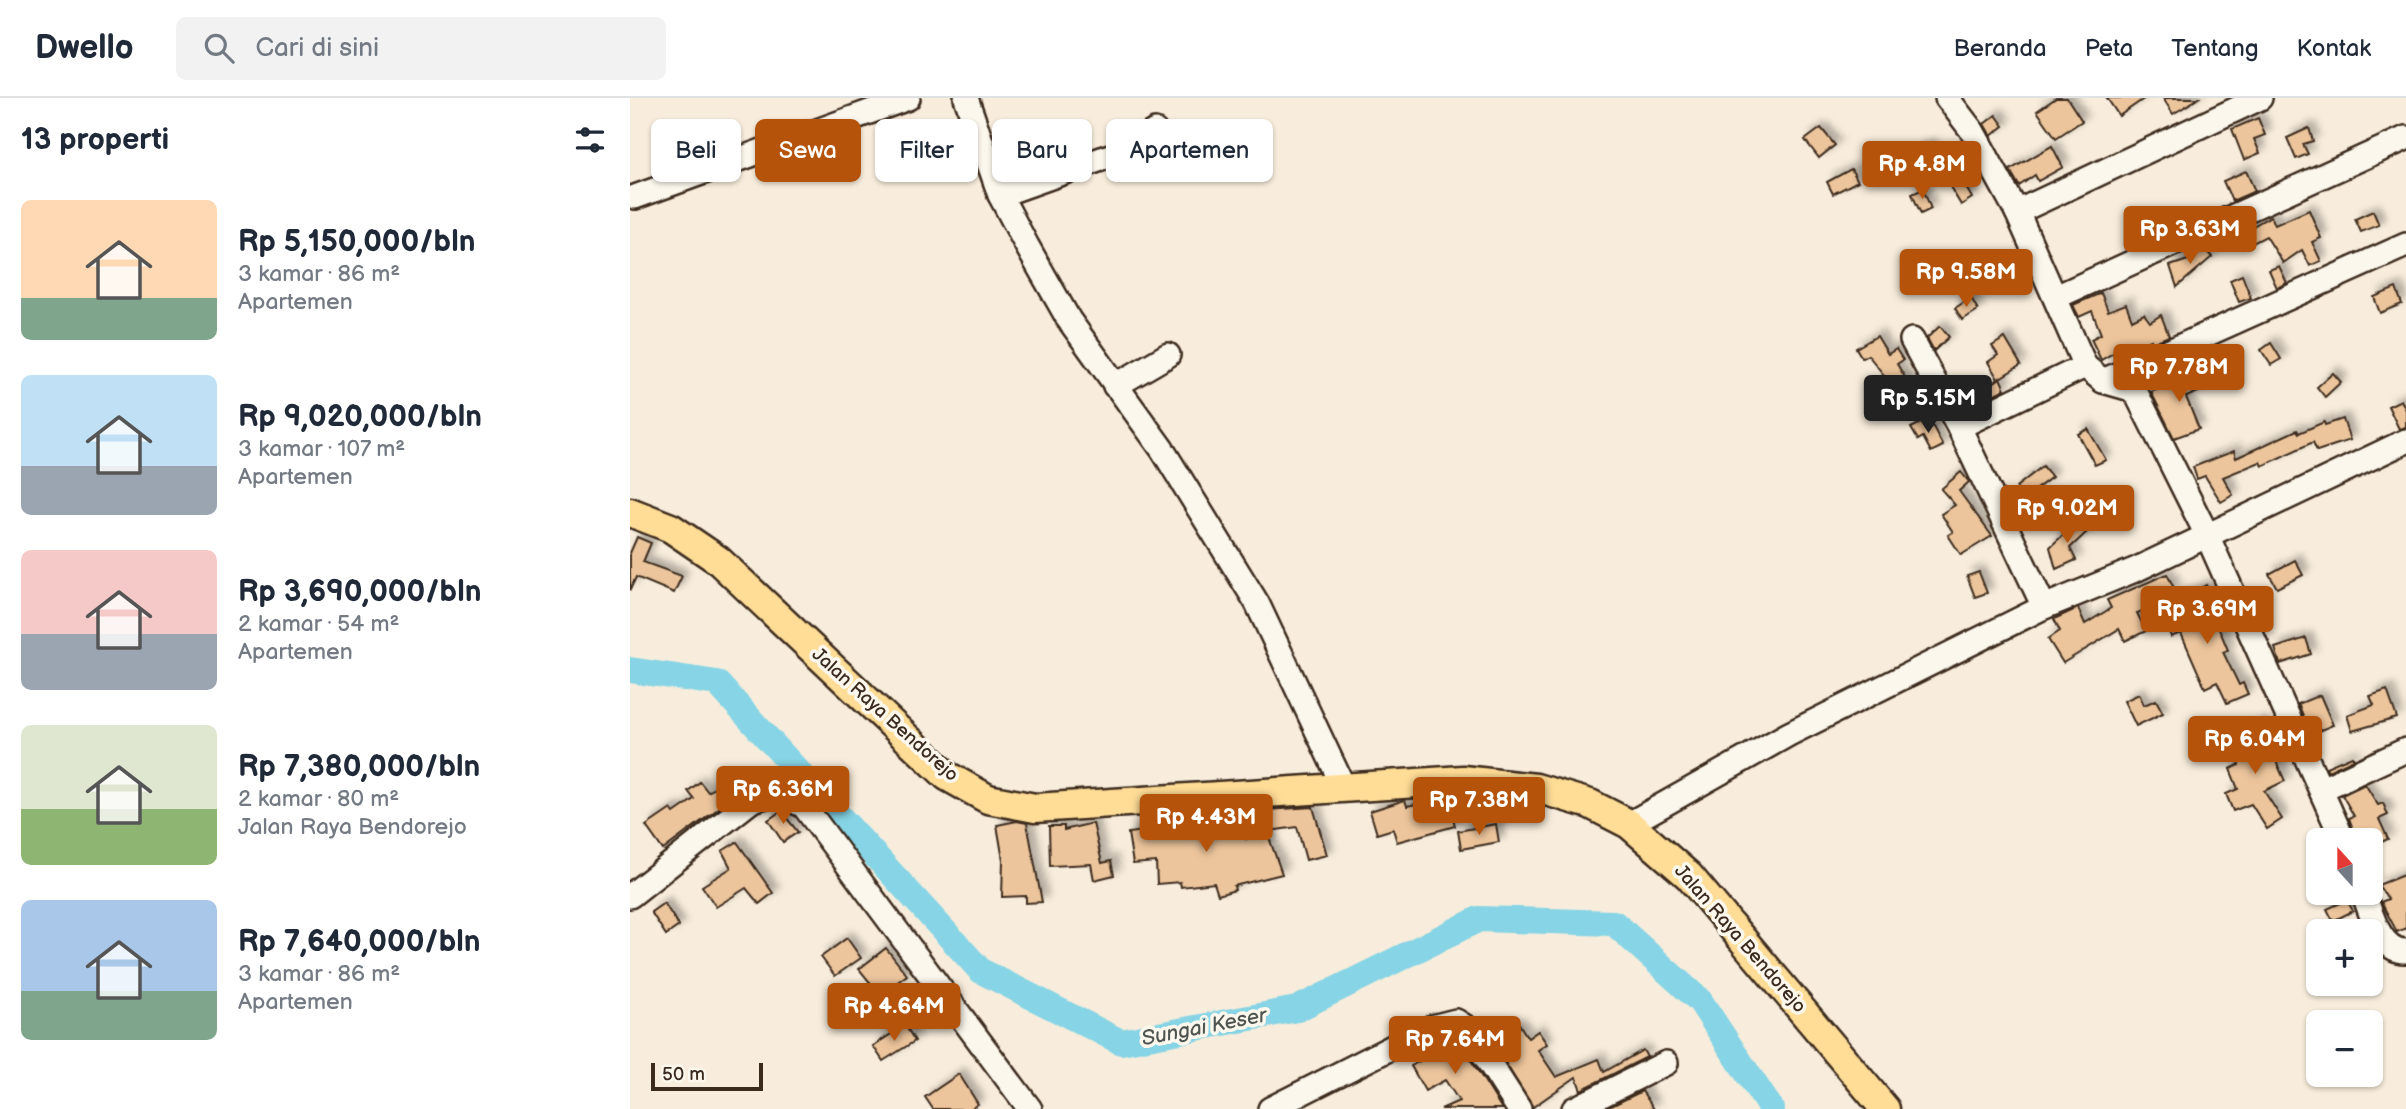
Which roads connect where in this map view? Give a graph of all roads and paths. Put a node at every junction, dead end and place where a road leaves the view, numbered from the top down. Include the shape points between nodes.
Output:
1 (908, 98) edge
2 (966, 98) edge
3 (1947, 98) edge
4 (2260, 98) edge
5 (2406, 138) edge
6 (1106, 157) edge
7 (1000, 195) junction
8 (635, 197) dead end
9 (2017, 212) junction
10 (2406, 245) edge
11 (2056, 297) junction
12 (1912, 340) dead end
13 (1168, 355) dead end
14 (2085, 366) junction
15 (2104, 381) junction
16 (1115, 386) junction
17 (1959, 427) junction
18 (2406, 442) edge
19 (630, 512) edge
20 (2207, 535) junction
21 (2044, 607) junction
22 (2406, 750) edge
23 (1344, 788) junction
24 (2322, 789) junction
25 (1629, 824) junction
26 (2338, 828) edge
27 (630, 896) edge
28 (2368, 905) edge
29 (2406, 951) edge
30 (1666, 1063) dead end
31 (1283, 1106) edge
32 (1030, 1109) edge
33 (1519, 1109) edge
34 (1574, 1109) edge
35 (1885, 1109) edge

1 - 8 street
2 - 7 street
3 - 9 street via 1973,132
4 - 9 street
5 - 11 street
6 - 7 street
7 - 16 street via 1069,320
9 - 11 street
10 - 15 street
11 - 14 street
12 - 17 street
13 - 16 street
14 - 15 street
14 - 17 street
15 - 20 street via 2137,395
16 - 23 street via 1170,461 1257,603
17 - 21 street
18 - 20 street
19 - 23 main road, Jalan Raya Bendorejo via 671,528 718,560 947,776 988,799 1035,808
20 - 21 street
20 - 24 street
21 - 25 street via 1789,734
22 - 24 street
23 - 25 main road, Jalan Raya Bendorejo via 1463,780 1536,788 1590,804
24 - 26 street
25 - 35 main road, Jalan Raya Bendorejo via 1689,876
27 - 32 street via 751,801 769,794 804,806
28 - 29 street via 2384,942 2393,950
30 - 34 street
31 - 33 street via 1432,1027 1456,1021 1467,1028

